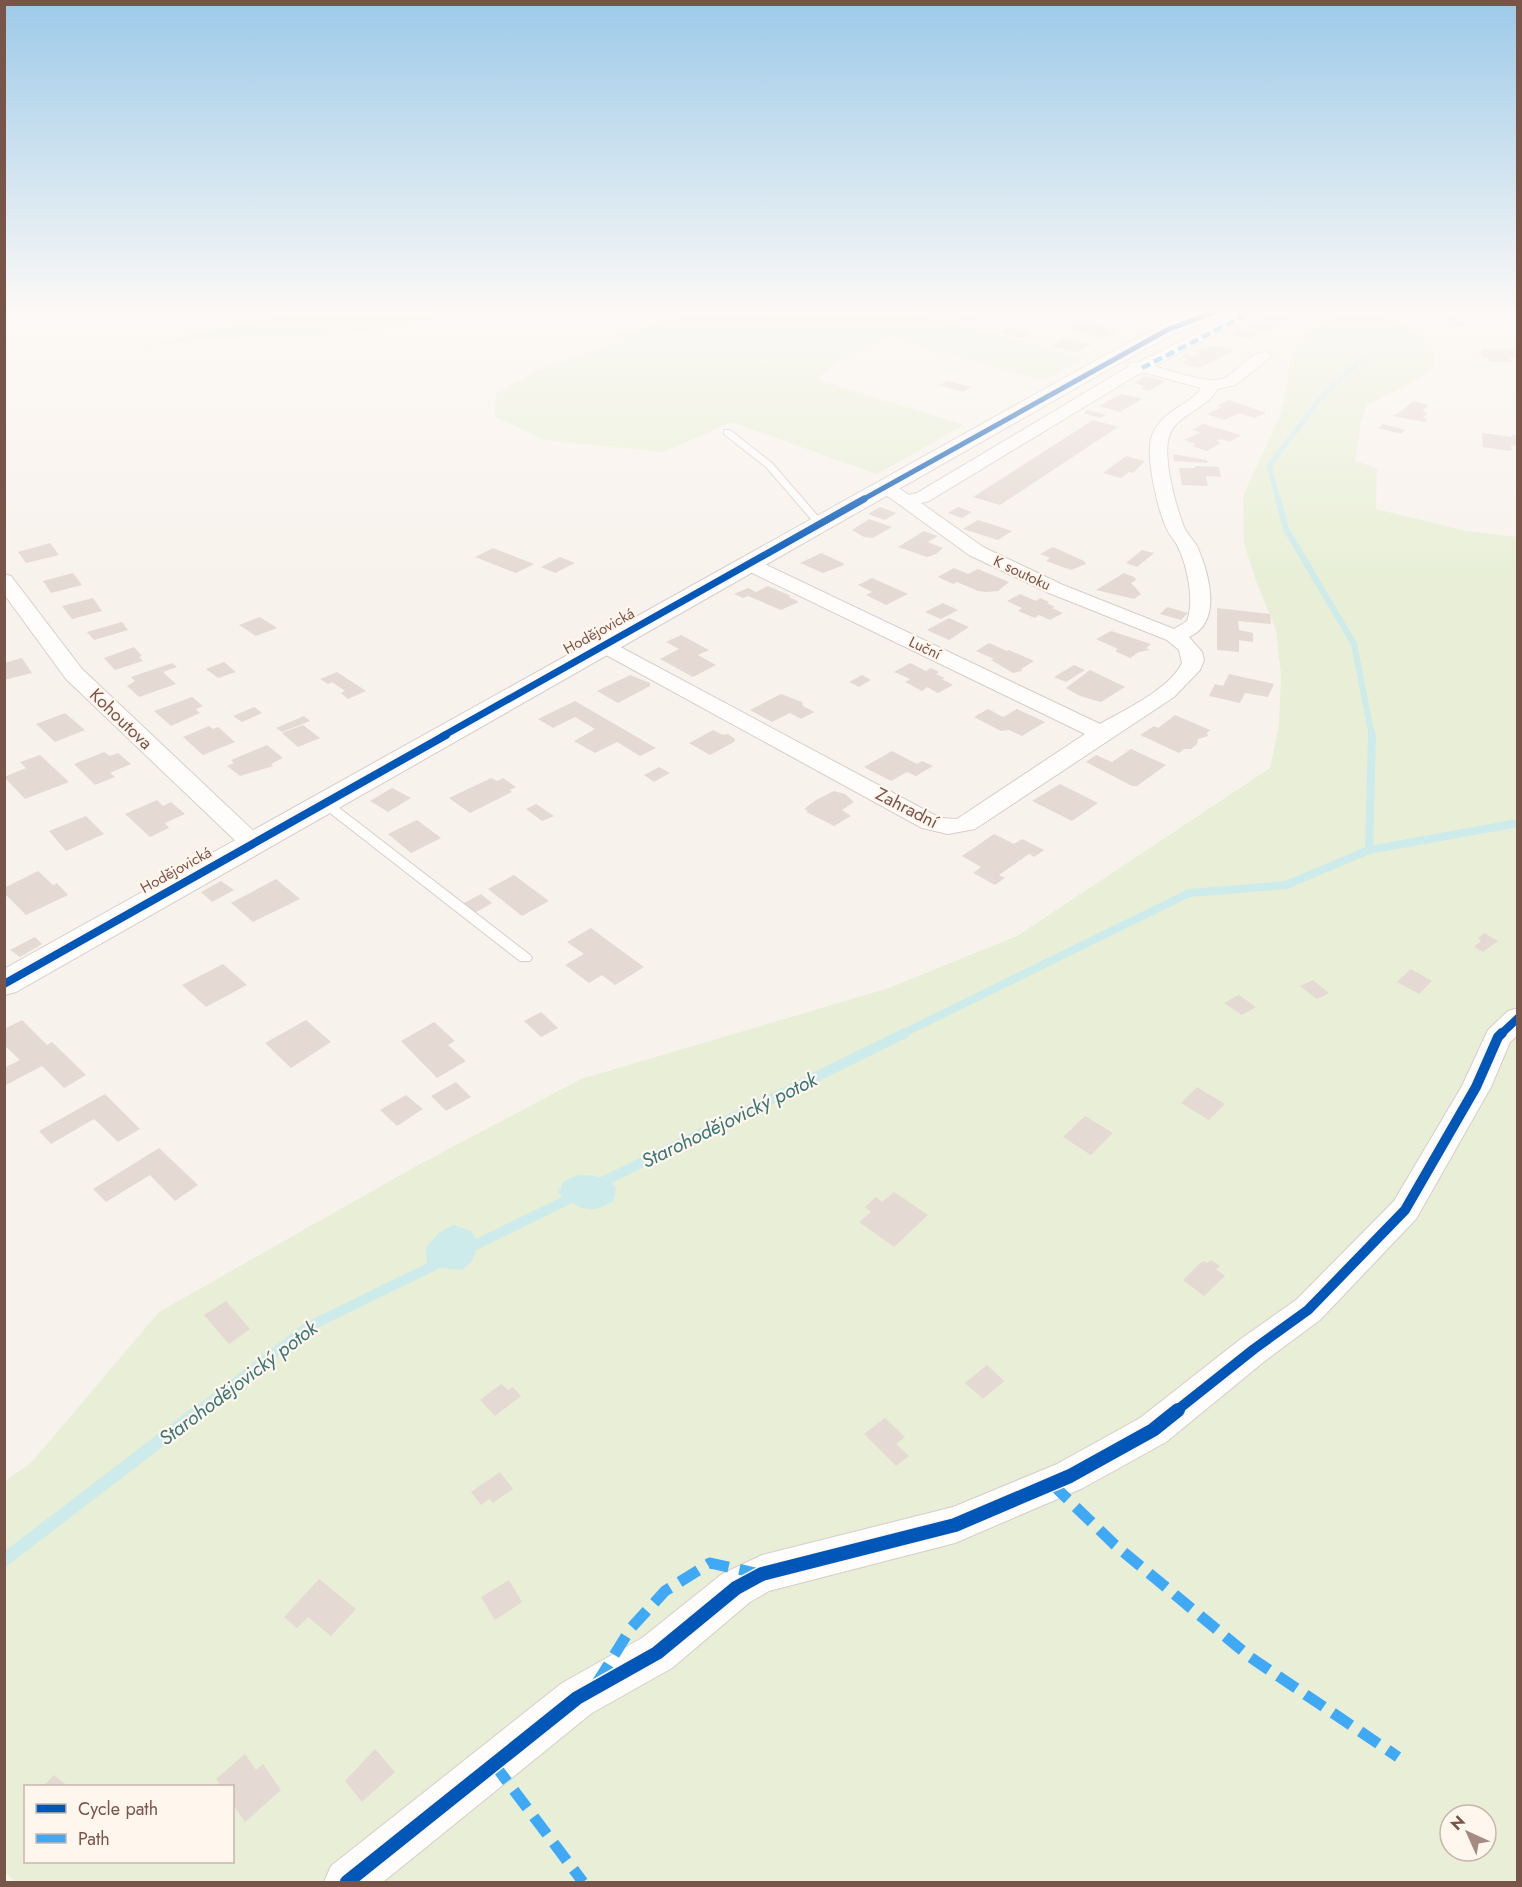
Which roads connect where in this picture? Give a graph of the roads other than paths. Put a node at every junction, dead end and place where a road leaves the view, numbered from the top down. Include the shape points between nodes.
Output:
1 (1037, 401) edge
2 (1054, 401) edge
3 (1083, 401) edge
4 (1196, 401) edge
5 (1071, 408) junction
6 (727, 432) dead end
7 (883, 489) junction
8 (907, 501) junction
9 (820, 524) junction
10 (749, 564) junction
11 (4, 580) edge
12 (1174, 636) junction
13 (604, 646) junction
14 (1101, 733) junction
15 (325, 803) junction
16 (253, 844) junction
17 (525, 958) dead end
18 (4, 984) edge
19 (1518, 1018) edge
20 (347, 1882) edge

1 - 7 street, Hodějovická
2 - 5 street
3 - 5 street
4 - 12 street via 1169,421 1159,439 1175,529 1186,543 1197,576 1200,613 1189,630
5 - 8 street via 923,497
6 - 9 lane via 769,465
7 - 8 street, K soutoku
7 - 9 street, Hodějovická
8 - 12 street, K soutoku via 976,551
9 - 10 street, Hodějovická
10 - 13 street, Hodějovická
10 - 14 street, Luční
11 - 16 street, Kohoutova via 74,674
12 - 14 street, Zahradní via 1192,652 1191,667 1174,686 1142,710
13 - 14 street, Zahradní via 942,827 966,824
13 - 15 street, Hodějovická
15 - 16 street, Hodějovická
15 - 17 lane
16 - 18 street, Hodějovická
19 - 20 street via 1498,1038 1476,1087 1405,1210 1308,1310 1153,1430 1070,1476 955,1525 762,1574 736,1588 657,1653 577,1698

